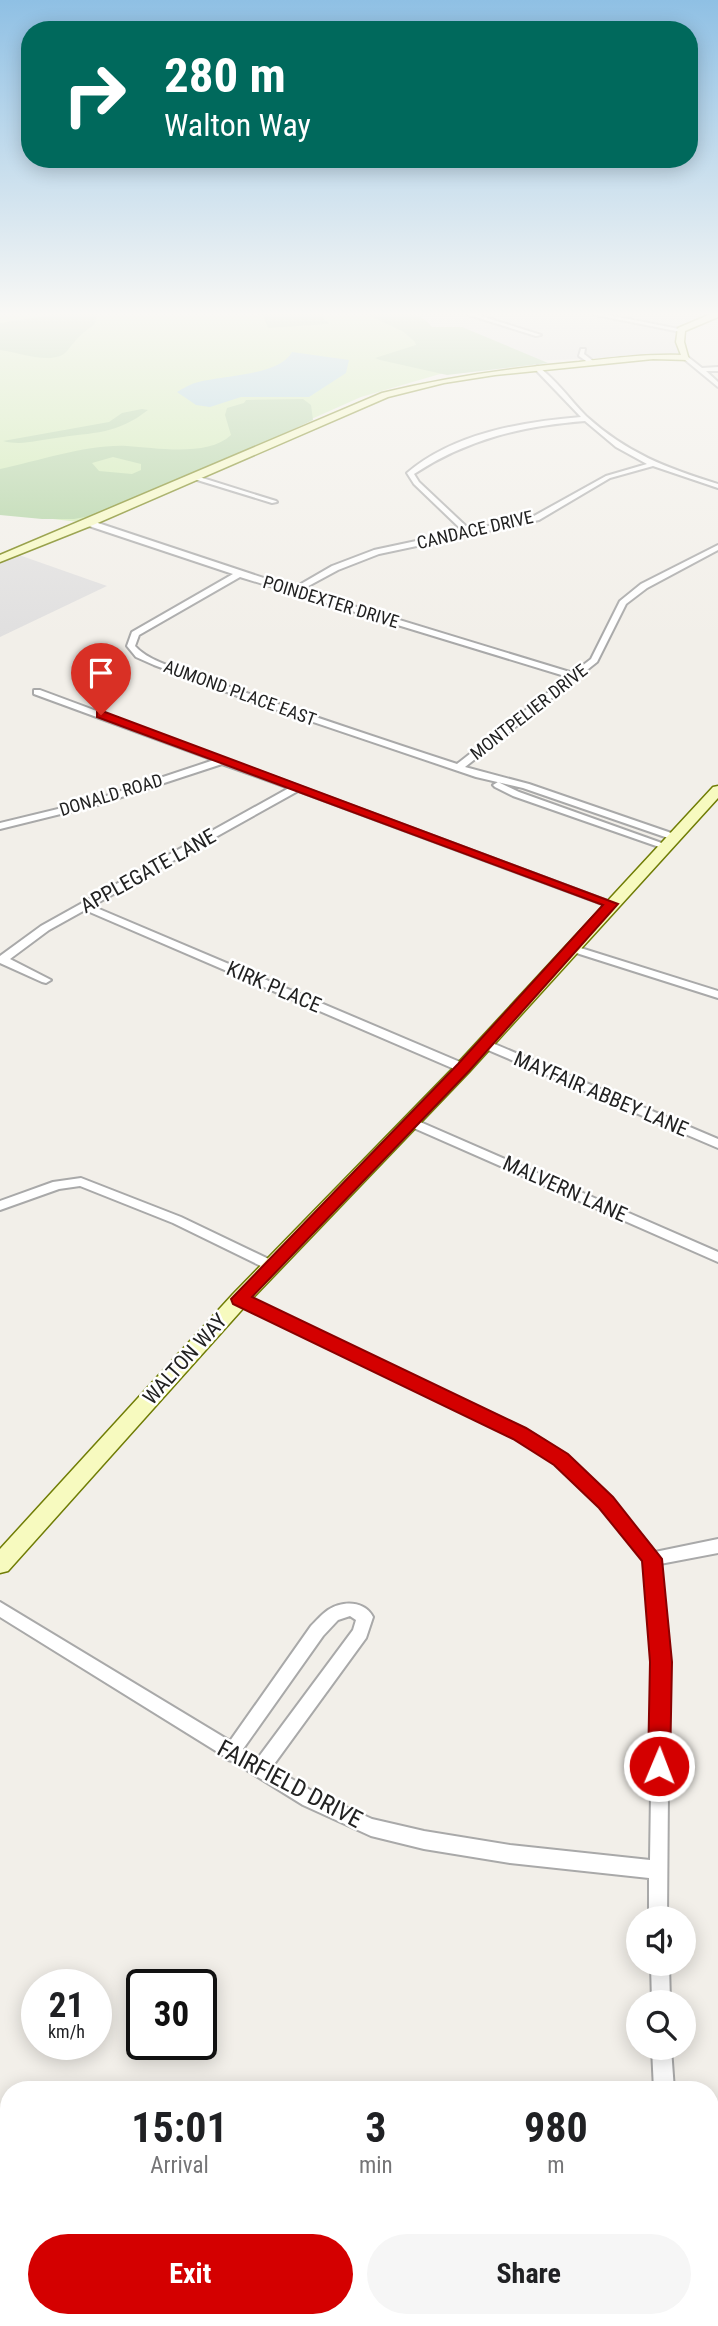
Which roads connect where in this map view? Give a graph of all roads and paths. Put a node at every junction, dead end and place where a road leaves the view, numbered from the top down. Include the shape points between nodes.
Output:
1 (322, 423) edge
2 (547, 423) edge
3 (590, 423) edge
4 (654, 464) junction
5 (196, 478) junction
6 (718, 485) edge
7 (274, 502) dead end
8 (89, 523) junction
9 (469, 533) junction
10 (718, 547) edge
11 (0, 559) edge
12 (239, 574) junction
13 (295, 591) junction
14 (575, 676) junction
15 (37, 692) dead end
16 (221, 761) junction
17 (458, 768) junction
18 (297, 788) junction
19 (718, 790) edge
20 (0, 826) edge
21 (670, 841) junction
22 (611, 904) junction
23 (84, 906) junction
24 (572, 948) junction
25 (1, 960) edge
26 (46, 980) dead end
27 (718, 995) edge
28 (485, 1044) junction
29 (463, 1068) junction
30 (411, 1122) junction
31 (718, 1144) edge
32 (0, 1206) edge
33 (718, 1257) edge
34 (272, 1266) junction
35 (240, 1299) junction
36 (718, 1546) edge
37 (652, 1559) junction
38 (0, 1563) edge
39 (0, 1609) edge
40 (231, 1753) junction
41 (260, 1770) junction
42 (657, 1870) junction
43 (658, 1906) edge
44 (663, 2060) edge
45 (664, 2081) edge

1 - 5 street
2 - 9 street via 509,427 410,473
3 - 4 street
4 - 6 street
4 - 9 street, CANDACE DRIVE via 608,477 536,518
5 - 7 street
5 - 8 street
8 - 11 street
8 - 12 street, POINDEXTER DRIVE
9 - 13 street, CANDACE DRIVE via 358,558
10 - 14 street, MONTPELIER DRIVE via 644,586 623,603 594,660
12 - 13 street, POINDEXTER DRIVE
12 - 17 street, AUMOND PLACE EAST via 135,634 131,646 187,675
13 - 14 street, POINDEXTER DRIVE
14 - 17 street, MONTPELIER DRIVE
15 - 16 street
16 - 18 street
16 - 20 street, DONALD ROAD via 94,803
17 - 21 street, AUMOND PLACE EAST via 516,794
18 - 22 street
18 - 23 street, APPLEGATE LANE
19 - 21 street, WALTON WAY
21 - 22 street, WALTON WAY
22 - 24 street, WALTON WAY
23 - 25 street, APPLEGATE LANE
23 - 29 street, KIRK PLACE
24 - 27 street
24 - 28 street, WALTON WAY
25 - 26 street
28 - 29 street, WALTON WAY
28 - 31 street, MAYFAIR ABBEY LANE
29 - 30 street, WALTON WAY
30 - 33 street, MALVERN LANE
30 - 34 street, WALTON WAY
32 - 34 street via 57,1185 81,1182 177,1220
34 - 35 street, WALTON WAY
35 - 37 street via 520,1433 570,1468 606,1502
35 - 38 street, WALTON WAY
36 - 37 street
37 - 42 street via 661,1662
39 - 40 street, FAIRFIELD DRIVE
40 - 41 street, FAIRFIELD DRIVE
40 - 41 street via 317,1631 333,1615 351,1609 365,1617 360,1633
41 - 42 street, FAIRFIELD DRIVE via 371,1827 510,1854
42 - 43 street
44 - 45 street

